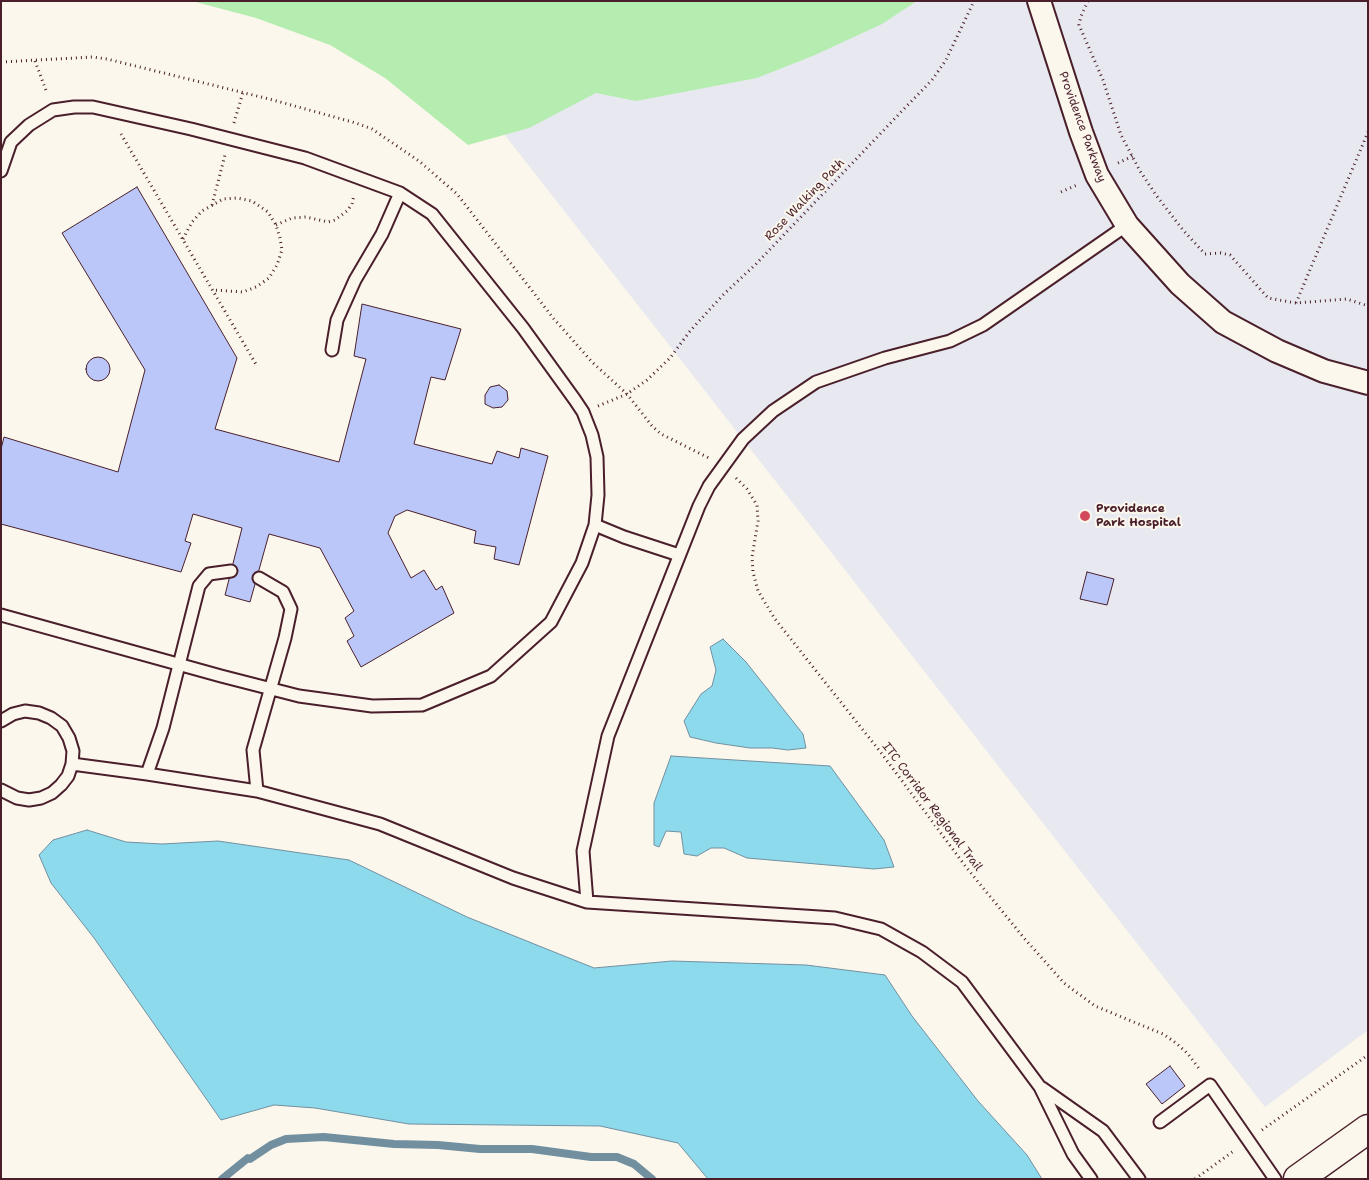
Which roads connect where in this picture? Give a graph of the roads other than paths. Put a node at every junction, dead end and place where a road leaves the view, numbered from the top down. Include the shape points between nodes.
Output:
1 (1039, 1) edge
2 (1, 171) edge
3 (400, 193) junction
4 (1127, 225) junction
5 (332, 350) dead end
6 (1368, 383) edge
7 (595, 525) junction
8 (679, 555) junction
9 (231, 571) dead end
10 (259, 578) dead end
11 (1, 615) edge
12 (179, 664) junction
13 (271, 689) junction
14 (1, 721) edge
15 (72, 764) junction
16 (147, 774) junction
17 (1, 790) edge
18 (257, 791) junction
19 (587, 902) junction
20 (1040, 1087) junction
21 (1160, 1122) dead end
22 (1368, 1129) edge
23 (1091, 1179) edge
24 (1139, 1179) edge
25 (1274, 1179) edge
26 (1298, 1179) edge

1 - 4 street, Providence Parkway via 1097,175
2 - 3 lane via 11,142 29,124 53,110 93,108 305,158
3 - 5 lane via 337,320
3 - 7 lane via 439,222 523,328 583,412 597,456
4 - 6 street, Providence Parkway via 1180,284 1223,322 1277,351 1324,371
4 - 8 lane via 983,325 950,341 885,358 816,382 772,411 744,439 709,486
7 - 8 lane
7 - 13 lane via 582,563 552,622 491,676 422,705 372,706
8 - 19 lane via 608,736 583,851
9 - 12 lane via 208,574 199,586
10 - 13 lane via 283,592 292,609
11 - 12 lane
12 - 13 lane
12 - 16 lane via 163,728
13 - 18 lane via 253,750
14 - 15 lane via 25,711 51,718 62,726 69,738
15 - 16 lane
15 - 17 lane via 62,786 41,798 17,798
16 - 18 lane
18 - 19 lane via 380,824 513,878
19 - 20 lane via 835,918 881,928 922,952 962,982
20 - 23 lane via 1074,1154
20 - 24 lane via 1103,1131
21 - 25 lane via 1210,1085
22 - 26 main road

